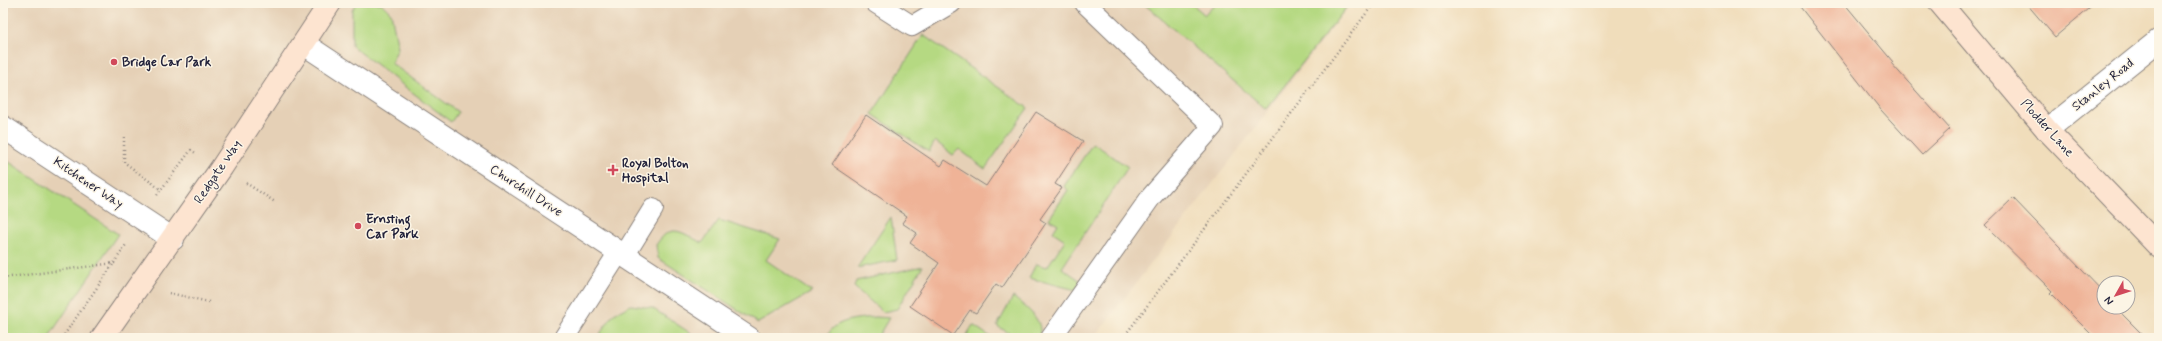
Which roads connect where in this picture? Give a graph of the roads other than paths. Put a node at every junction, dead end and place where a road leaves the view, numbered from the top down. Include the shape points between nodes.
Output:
1 (330, 3) edge
2 (876, 3) edge
3 (951, 3) edge
4 (1085, 3) edge
5 (1940, 3) edge
6 (2159, 40) edge
7 (304, 44) junction
8 (3, 127) edge
9 (2047, 130) junction
10 (653, 209) dead end
11 (173, 239) junction
12 (2159, 247) edge
13 (622, 254) junction
14 (102, 338) edge
15 (564, 338) edge
16 (749, 338) edge
17 (1051, 338) edge

1 - 7 street, Redgate Way
2 - 3 lane via 912,26
4 - 17 lane via 1213,126 1151,197
5 - 9 street, Plodder Lane
6 - 9 street, Stanley Road
7 - 11 street, Redgate Way
7 - 13 street, Churchill Drive
8 - 11 street, Kitchener Way
9 - 12 street, Plodder Lane
10 - 13 lane
11 - 14 street, Redgate Way
13 - 15 lane
13 - 16 street, Churchill Drive

